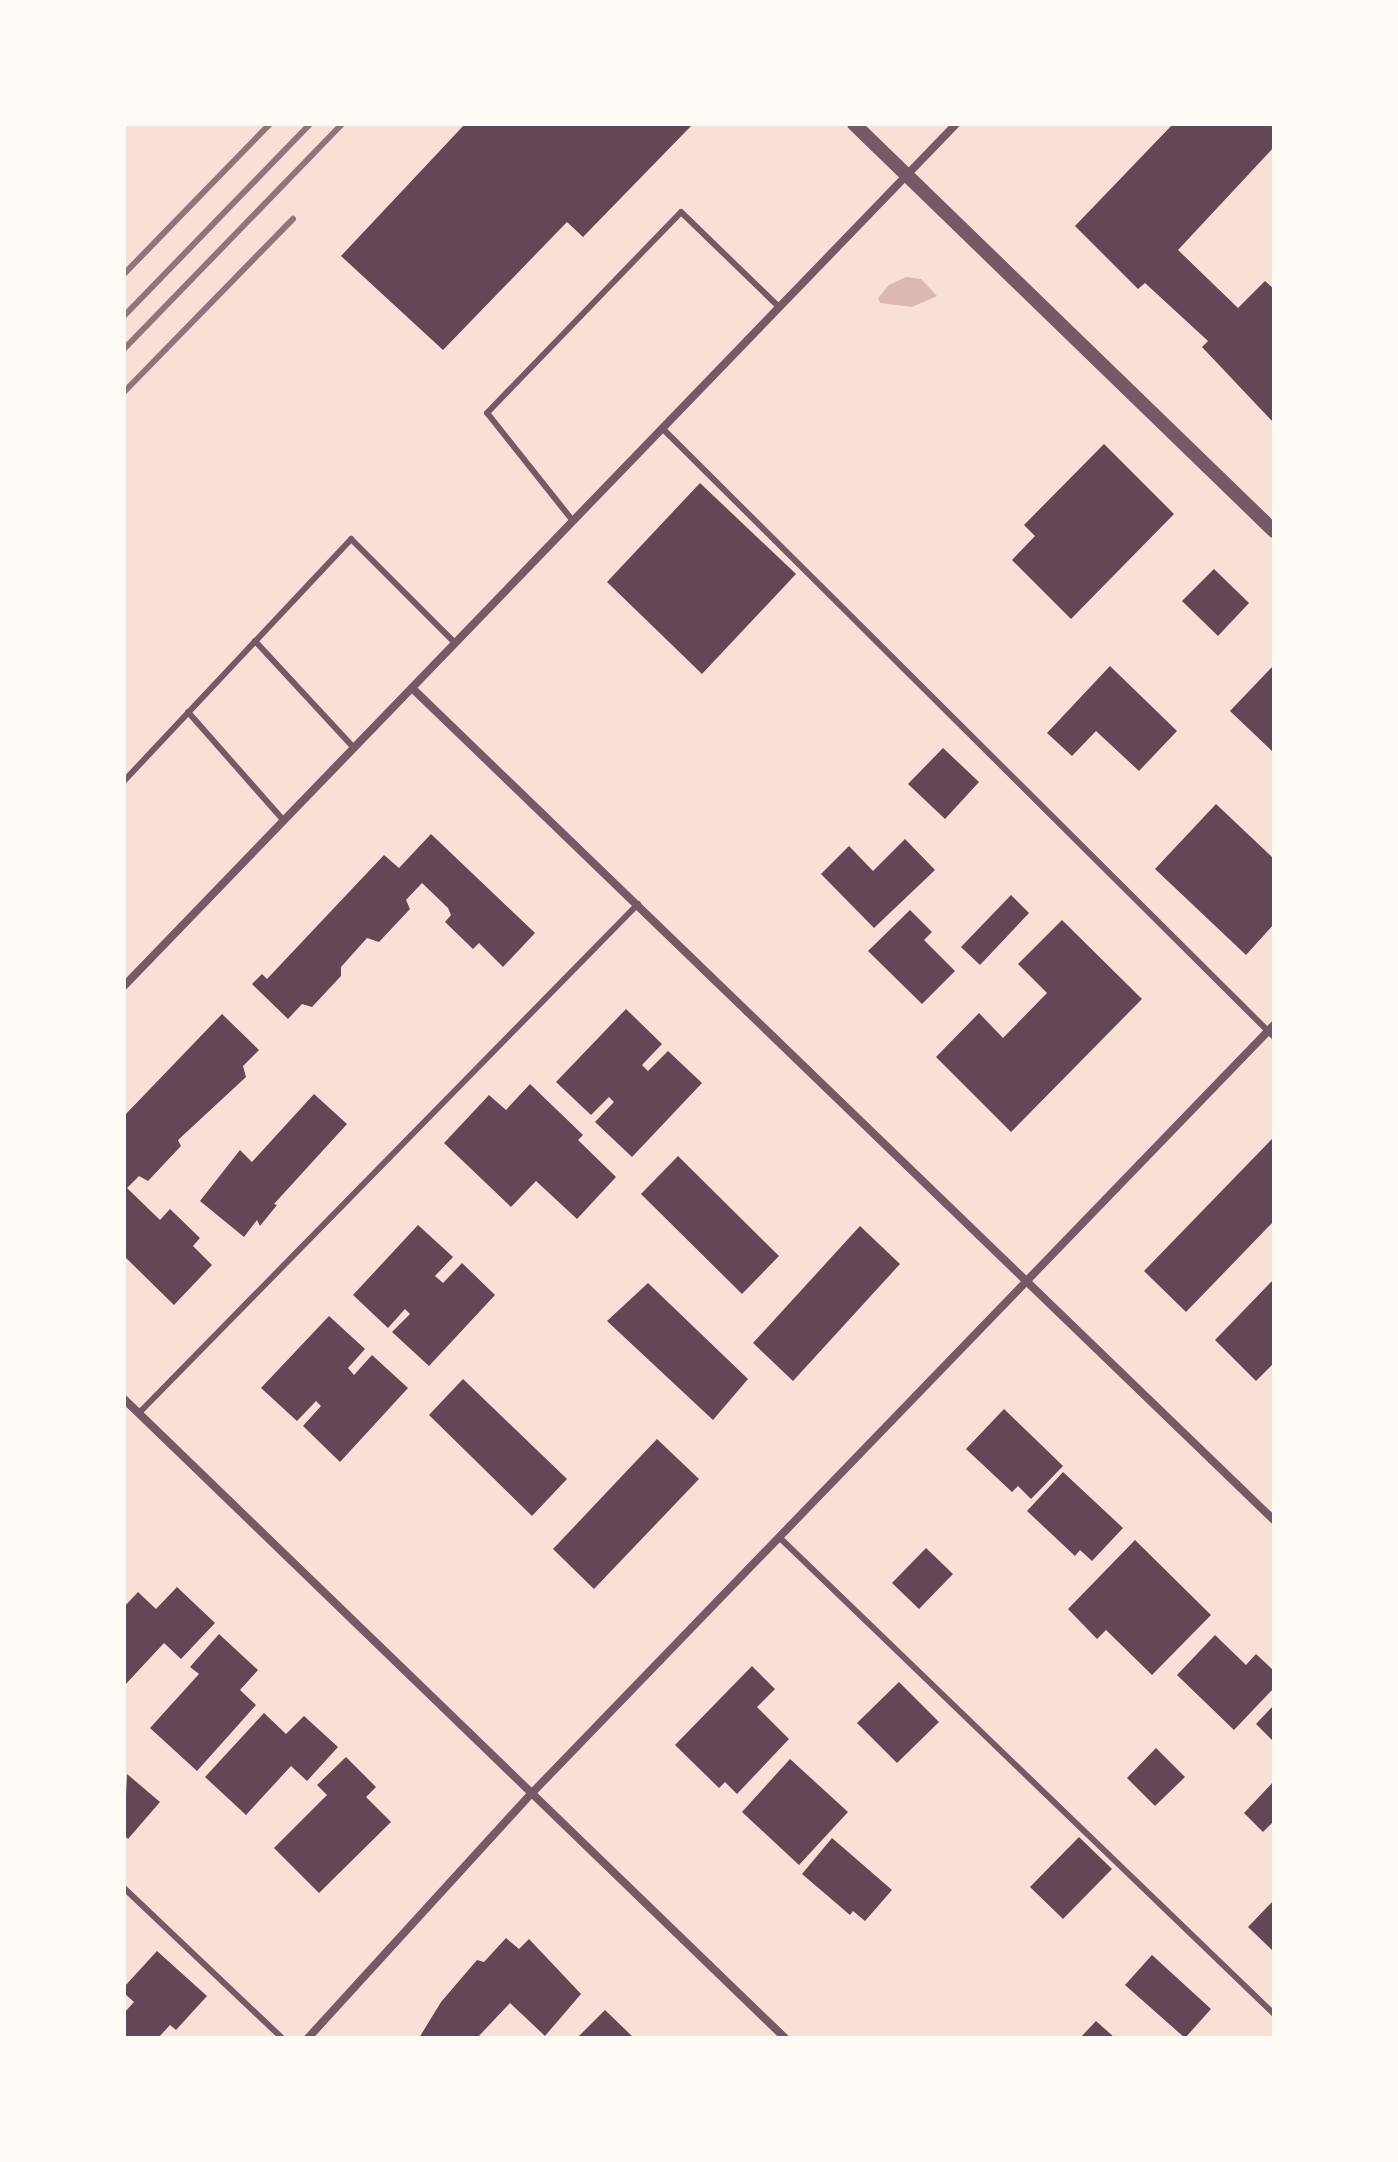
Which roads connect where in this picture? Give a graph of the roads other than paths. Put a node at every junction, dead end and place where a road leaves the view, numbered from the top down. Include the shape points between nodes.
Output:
1 (854, 124) edge
2 (956, 124) edge
3 (906, 176) junction
4 (779, 307) junction
5 (662, 428) junction
6 (573, 521) junction
7 (1274, 531) edge
8 (255, 641) junction
9 (455, 643) junction
10 (412, 688) junction
11 (188, 712) junction
12 (354, 748) junction
13 (124, 781) edge
14 (284, 821) junction
15 (638, 904) junction
16 (124, 986) edge
17 (1272, 1031) edge
18 (1026, 1281) junction
19 (124, 1399) edge
20 (139, 1413) junction
21 (1274, 1520) edge
22 (779, 1537) junction
23 (532, 1793) junction
24 (124, 1888) edge
25 (1274, 2014) edge
26 (282, 2038) edge
27 (308, 2038) edge
28 (785, 2038) edge

1 - 3 street
2 - 3 street
3 - 4 street
3 - 7 street
4 - 5 street
4 - 6 lane via 681,212 487,413
5 - 6 street
5 - 17 lane
6 - 9 street
8 - 9 lane via 351,539
8 - 11 lane
8 - 12 lane
9 - 10 street
10 - 12 street
10 - 15 street
11 - 13 lane
11 - 14 lane
12 - 14 street
14 - 16 street
15 - 18 street
15 - 20 lane
17 - 18 street
18 - 21 street
18 - 22 street
19 - 20 street
20 - 23 street
22 - 23 street
22 - 25 lane
23 - 27 street
23 - 28 street
24 - 26 lane

